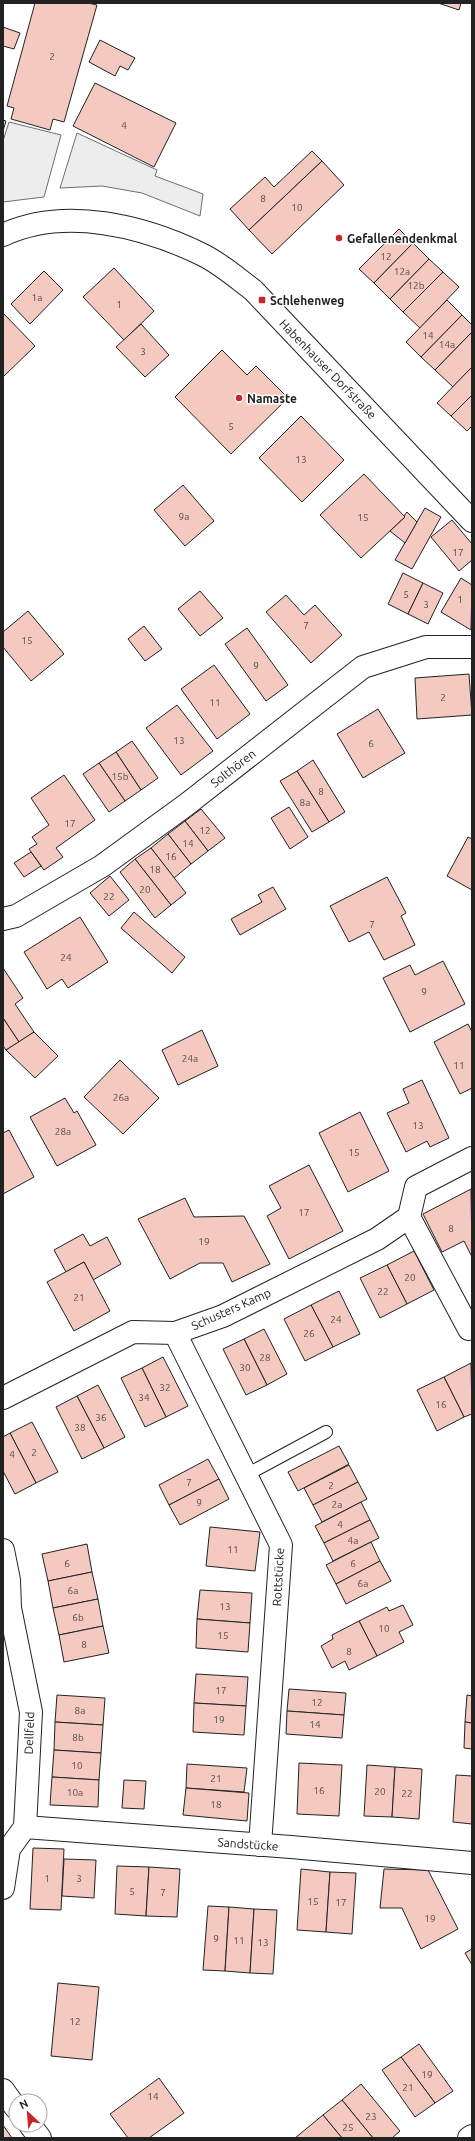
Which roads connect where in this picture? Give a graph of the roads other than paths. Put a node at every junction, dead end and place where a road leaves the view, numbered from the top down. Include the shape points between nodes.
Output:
1 (3, 236) edge
2 (472, 521) edge
3 (472, 647) edge
4 (3, 919) edge
5 (472, 1158) edge
6 (409, 1217) junction
7 (468, 1318) edge
8 (175, 1333) junction
9 (3, 1398) edge
10 (326, 1432) dead end
11 (246, 1475) junction
12 (3, 1550) edge
13 (25, 1827) junction
14 (260, 1845) junction
15 (472, 1864) edge
16 (3, 1888) edge
17 (472, 2136) edge
18 (469, 2138) edge

1 - 2 street, Habenhauser Dorfstraße via 56,222 118,226 179,244 215,262 252,290
3 - 4 street, Solthören via 426,647 363,667 102,866 16,916
5 - 6 street via 416,1187
6 - 7 street
6 - 8 street, Schusters Kamp via 377,1239 222,1316
8 - 9 street, Schusters Kamp via 133,1332
8 - 11 street, Rottstücke
10 - 11 lane
11 - 14 street, Rottstücke via 281,1545
12 - 13 street, Dellfeld via 9,1580 10,1608 32,1712
13 - 14 street, Sandstücke
13 - 16 street via 9,1849
14 - 15 street, Sandstücke via 443,1859
17 - 18 street

